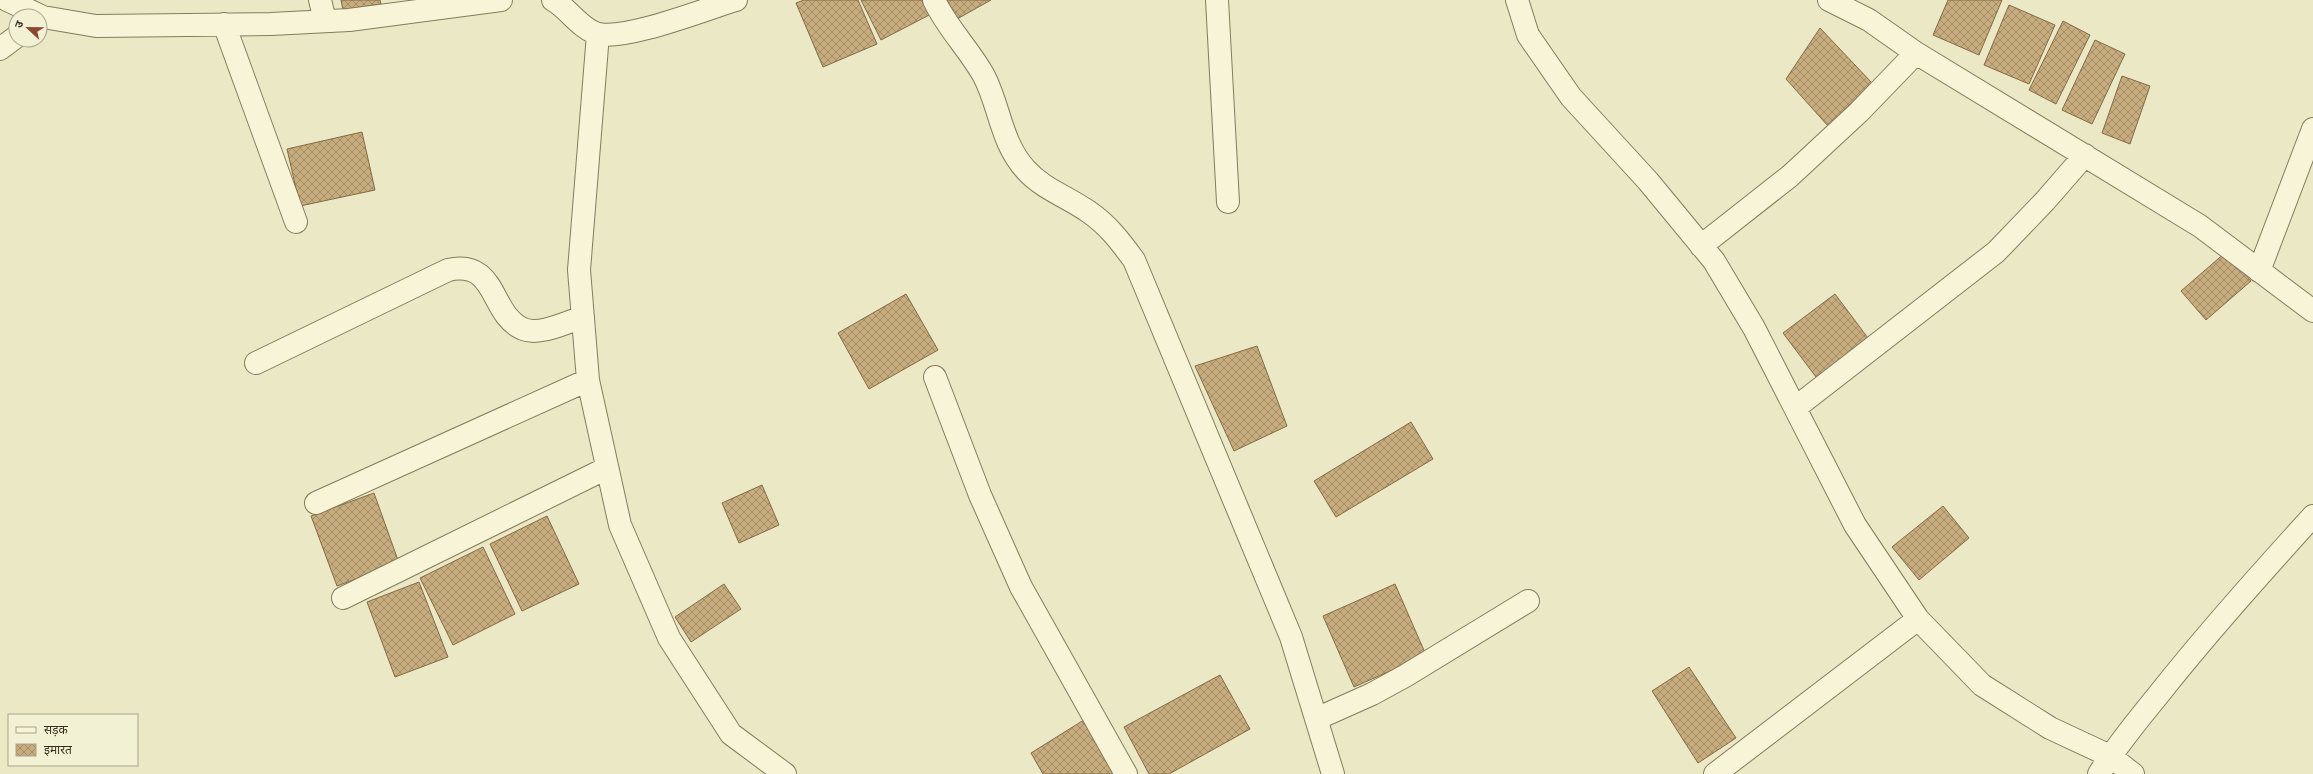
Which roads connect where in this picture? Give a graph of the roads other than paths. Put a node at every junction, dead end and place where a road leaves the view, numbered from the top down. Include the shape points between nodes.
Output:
1 (7, 0) edge
2 (320, 0) edge
3 (501, 0) edge
4 (553, 0) edge
5 (736, 0) edge
6 (934, 0) edge
7 (1216, 0) edge
8 (1517, 0) edge
9 (1829, 0) edge
10 (22, 8) edge
11 (48, 19) edge
12 (325, 21) junction
13 (224, 24) junction
14 (598, 34) junction
15 (1916, 53) junction
16 (2313, 130) edge
17 (2085, 155) junction
18 (1228, 202) dead end
19 (296, 222) dead end
20 (1701, 246) junction
21 (2259, 271) junction
22 (2313, 311) edge
23 (583, 317) junction
24 (256, 363) dead end
25 (935, 377) dead end
26 (588, 380) junction
27 (1795, 408) junction
28 (607, 468) junction
29 (316, 504) dead end
30 (2313, 516) edge
31 (343, 598) dead end
32 (1528, 601) dead end
33 (1918, 619) junction
34 (1316, 719) junction
35 (2104, 765) edge
36 (785, 774) edge
37 (1126, 774) edge
38 (1333, 774) edge
39 (1715, 774) edge
40 (2133, 774) edge

1 - 10 street
2 - 12 street
3 - 12 street
4 - 14 street via 562,5 576,20
5 - 14 street via 627,34
6 - 34 street via 984,77 1008,145 1026,170 1056,194 1088,211 1112,230 1134,260 1291,636
7 - 18 street
8 - 20 street via 1528,35 1571,97 1648,181
9 - 15 street via 1869,20
11 - 13 street via 96,26
12 - 13 street
13 - 19 street
14 - 23 street via 579,270
15 - 17 street
15 - 20 street via 1859,112 1790,176
16 - 21 street
17 - 21 street via 2200,226
17 - 27 street via 1996,252
20 - 27 street via 1714,261 1754,328
21 - 22 street
23 - 24 street via 539,330 524,330 511,320 481,276 473,269 461,267 448,270
23 - 26 street
25 - 37 street via 980,495 1021,587
26 - 28 street
26 - 29 street
27 - 33 street via 1855,525
28 - 31 street
28 - 36 street via 620,525 669,638 731,734
30 - 35 street via 2238,598
32 - 34 street via 1405,676
33 - 35 street via 1982,685
33 - 39 street
34 - 38 street
35 - 40 street

